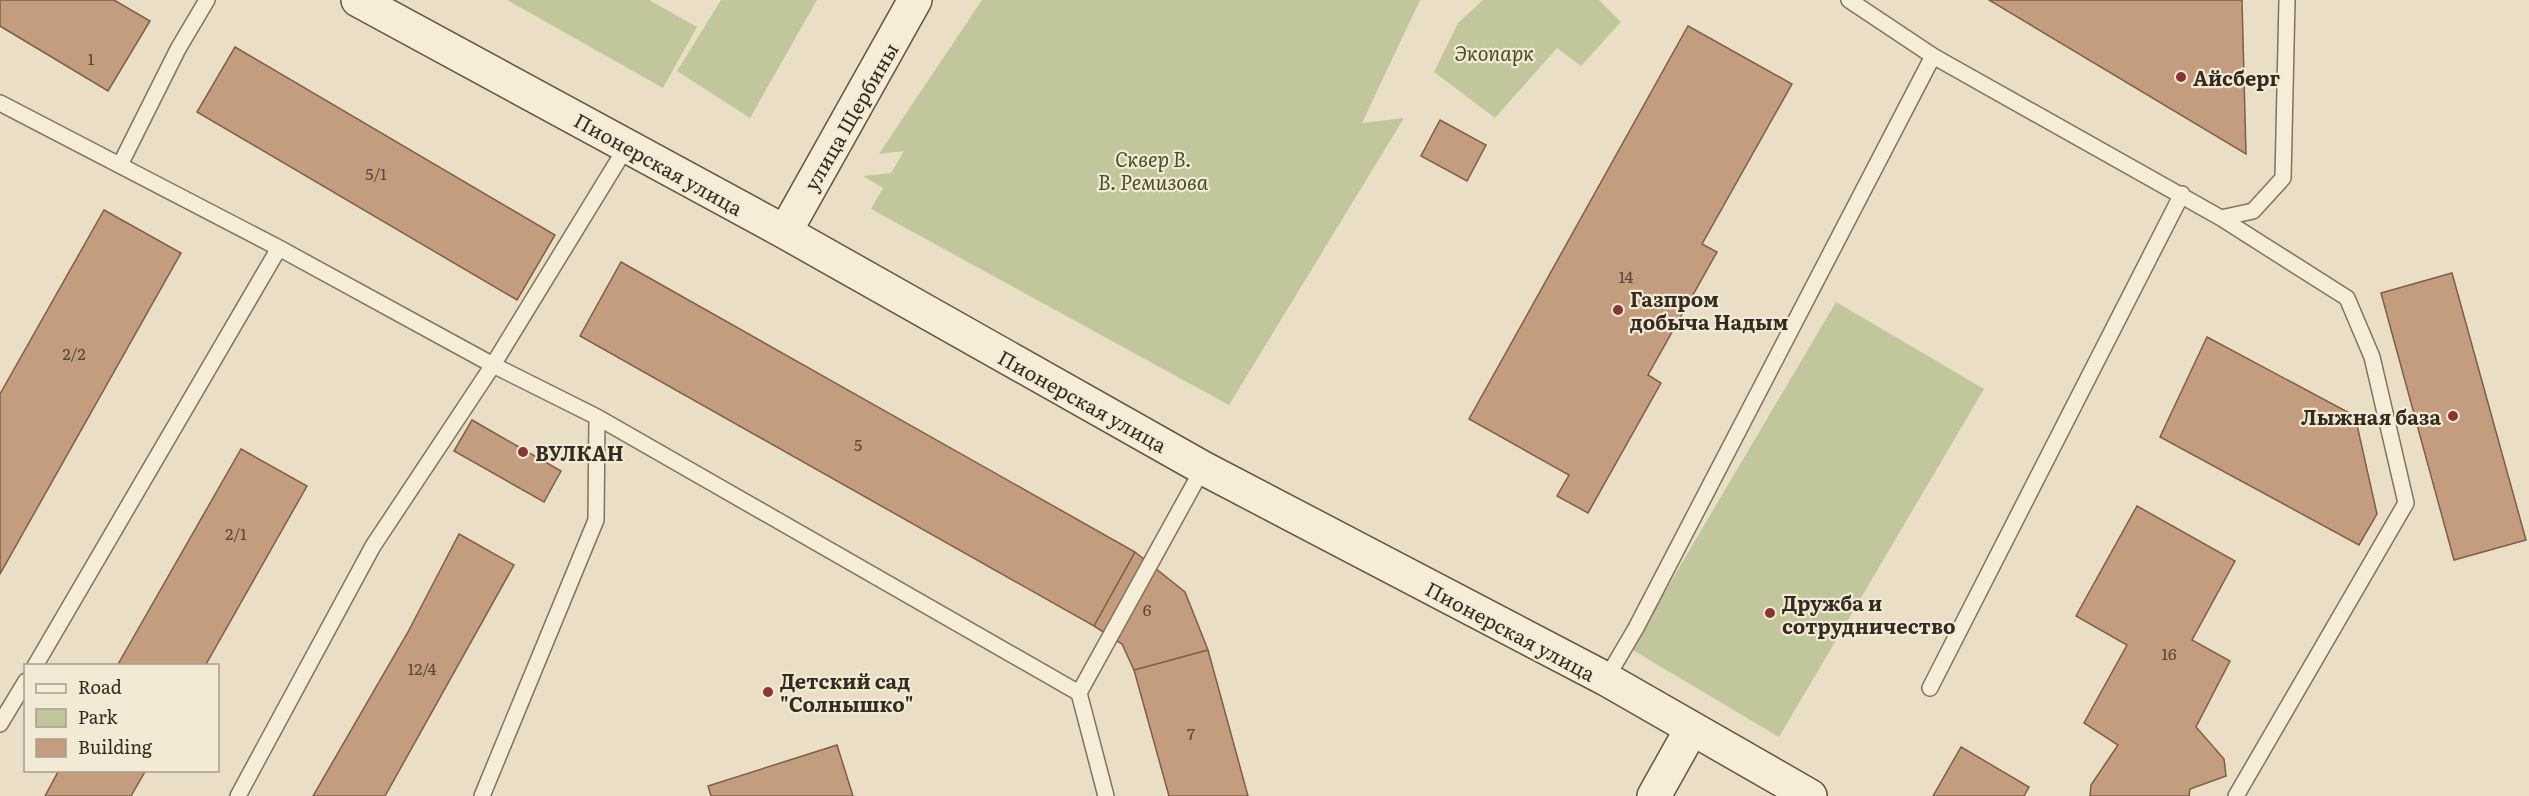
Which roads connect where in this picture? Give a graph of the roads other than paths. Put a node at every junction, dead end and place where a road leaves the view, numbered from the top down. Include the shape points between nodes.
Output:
1 (207, 0) edge
2 (358, 0) edge
3 (915, 0) edge
4 (1849, 0) edge
5 (2287, 0) edge
6 (1933, 56) junction
7 (0, 103) edge
8 (627, 146) junction
9 (120, 165) junction
10 (2182, 194) junction
11 (2221, 218) junction
12 (784, 232) junction
13 (279, 248) junction
14 (493, 365) junction
15 (597, 417) junction
16 (1203, 468) junction
17 (35, 664) edge
18 (1606, 679) junction
19 (24, 684) edge
20 (1930, 688) dead end
21 (1079, 693) junction
22 (0, 724) edge
23 (1691, 730) junction
24 (238, 796) edge
25 (483, 796) edge
26 (1106, 796) edge
27 (1654, 796) edge
28 (1810, 796) edge
29 (2236, 796) edge

1 - 9 lane
2 - 8 street, Пионерская улица
3 - 12 street, улица Щербины
4 - 6 lane
5 - 11 lane via 2283,178 2253,211
6 - 10 lane
6 - 18 lane
7 - 9 lane
8 - 12 street, Пионерская улица
8 - 14 lane
9 - 13 lane
10 - 11 lane
10 - 20 lane
11 - 29 lane via 2347,298 2372,357 2406,503
12 - 16 street, Пионерская улица
13 - 14 lane
13 - 17 lane
14 - 15 lane
14 - 24 lane via 373,546
15 - 21 lane
15 - 25 lane via 596,520
16 - 18 street, Пионерская улица
16 - 21 lane
18 - 23 street, Пионерская улица
19 - 22 lane
21 - 26 lane
23 - 27 street
23 - 28 street, Пионерская улица

